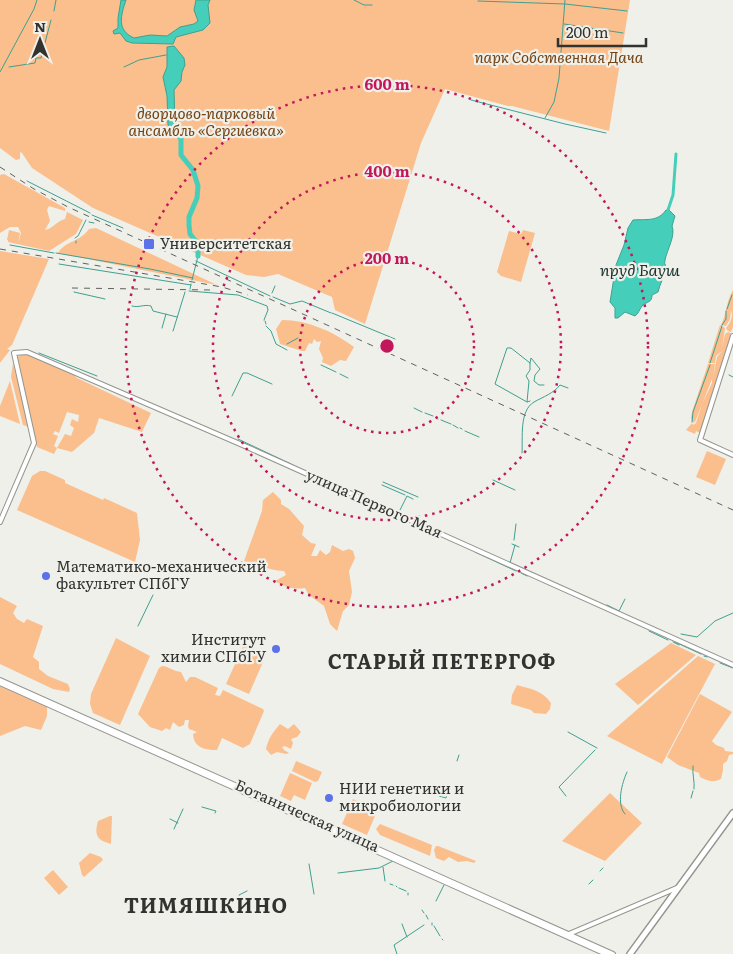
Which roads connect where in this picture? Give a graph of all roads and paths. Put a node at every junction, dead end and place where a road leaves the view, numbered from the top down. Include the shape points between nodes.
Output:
1 (733, 336) edge
2 (733, 456) edge
3 (0, 522) edge
4 (733, 665) edge
5 (0, 681) edge
6 (733, 813) edge
7 (679, 887) junction
8 (568, 935) junction
9 (606, 954) edge
10 (613, 954) edge
11 (630, 954) edge

1 - 2 street via 700,440
3 - 4 street, улица Первого Мая via 34,445 14,353 30,352
5 - 8 street, Ботаническая улица
6 - 7 main road
7 - 8 street
7 - 11 main road
8 - 9 street, Ботаническая улица
8 - 10 street, Ботаническая улица

